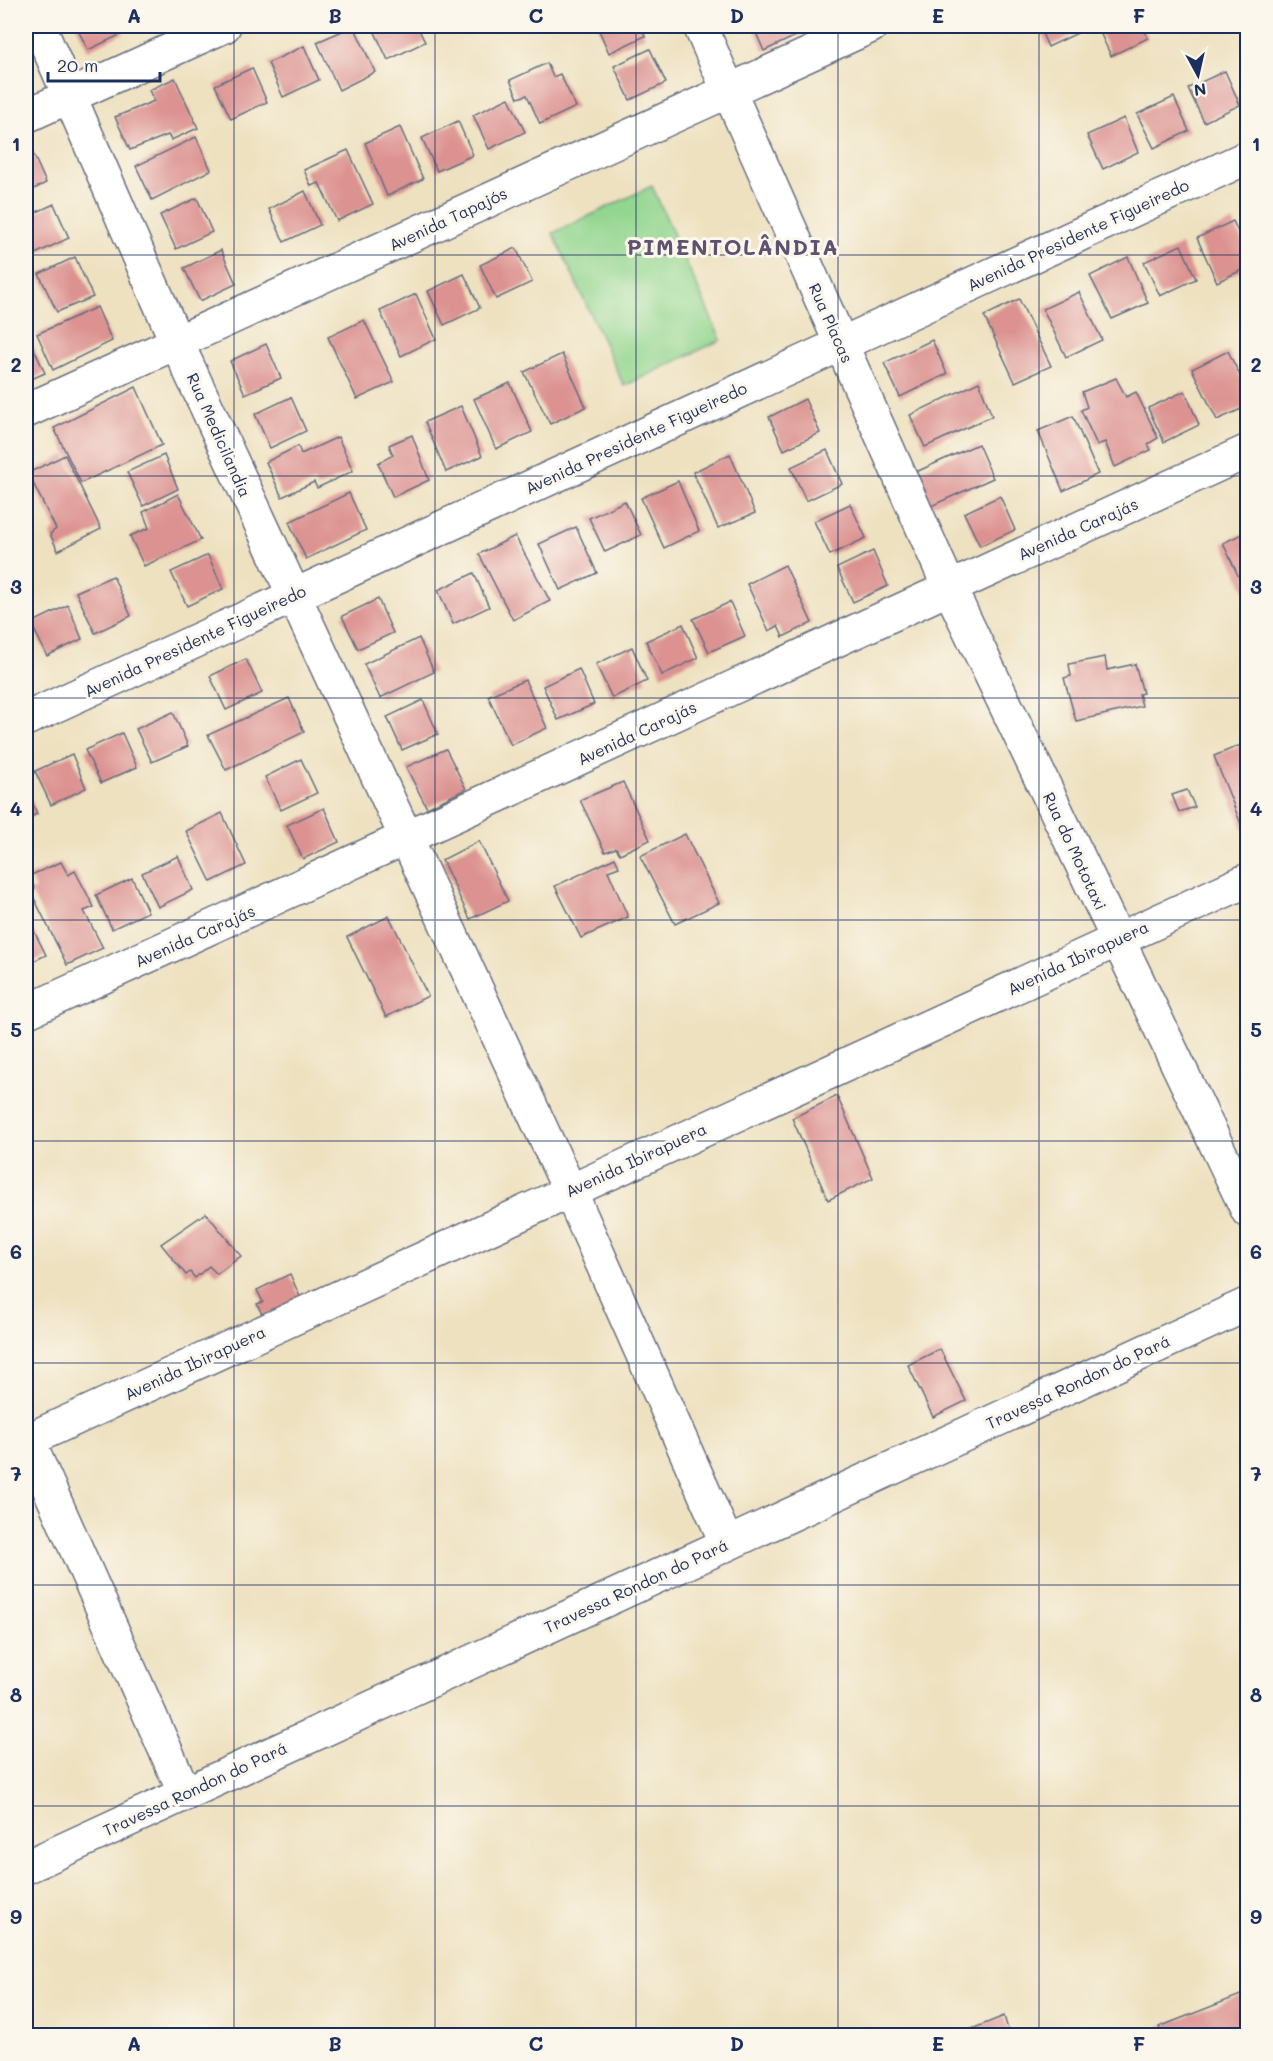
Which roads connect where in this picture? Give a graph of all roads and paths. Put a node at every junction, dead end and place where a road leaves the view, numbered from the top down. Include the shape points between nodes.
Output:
1 (39, 26) edge
2 (224, 26) edge
3 (699, 26) edge
4 (871, 26) edge
5 (730, 90) junction
6 (69, 96) junction
7 (26, 116) edge
8 (1248, 157) edge
9 (177, 343) junction
10 (841, 345) junction
11 (26, 411) edge
12 (1248, 452) edge
13 (950, 587) junction
14 (292, 596) junction
15 (26, 719) edge
16 (406, 841) junction
17 (1248, 880) edge
18 (1117, 940) junction
19 (26, 1012) edge
20 (570, 1191) junction
21 (1248, 1211) edge
22 (1248, 1304) edge
23 (26, 1439) edge
24 (727, 1544) junction
25 (184, 1794) junction
26 (26, 1867) edge

1 - 6 street, Rua Medicilandia
2 - 6 street
3 - 5 street, Rua Placas
4 - 5 street, Avenida Tapajós
5 - 9 street, Avenida Tapajós
5 - 10 street, Rua Placas
6 - 7 street
6 - 9 street, Rua Medicilandia
8 - 10 street, Avenida Presidente Figueiredo
9 - 11 street, Avenida Tapajós
9 - 14 street, Rua Medicilandia
10 - 13 street, Rua Placas
10 - 14 street, Avenida Presidente Figueiredo
12 - 13 street, Avenida Carajás
13 - 16 street, Avenida Carajás
13 - 18 street, Rua do Mototaxi
14 - 15 street, Avenida Presidente Figueiredo
14 - 16 street, Rua Medicilandia
16 - 19 street, Avenida Carajás
16 - 20 street, Rua Medicilandia
17 - 18 street, Avenida Ibirapuera
18 - 20 street, Avenida Ibirapuera
18 - 21 street, Rua do Mototaxi
20 - 23 street, Avenida Ibirapuera
20 - 24 street, Rua Medicilandia
22 - 24 street, Travessa Rondon do Pará
23 - 25 street
24 - 25 street, Travessa Rondon do Pará
25 - 26 street, Travessa Rondon do Pará

